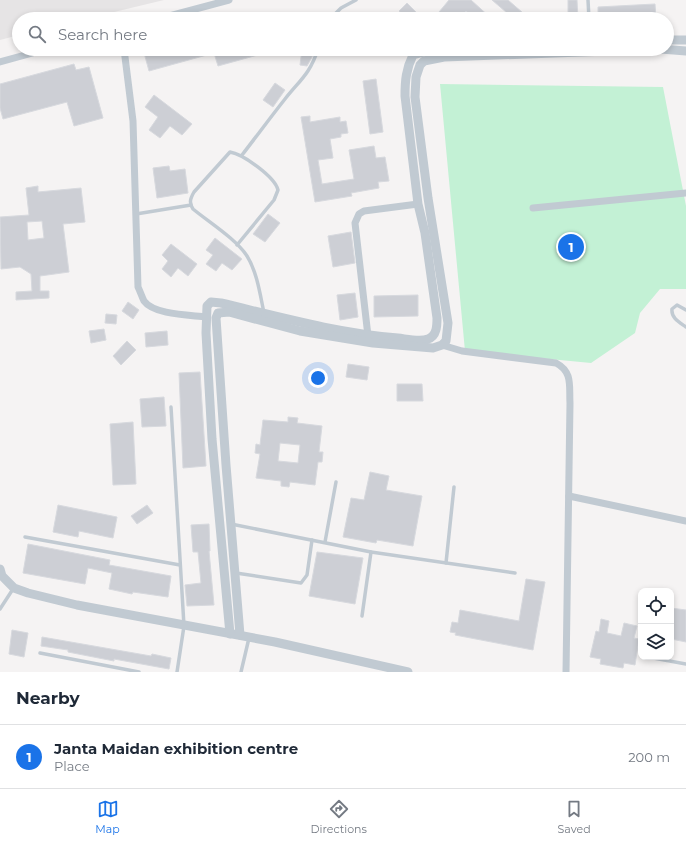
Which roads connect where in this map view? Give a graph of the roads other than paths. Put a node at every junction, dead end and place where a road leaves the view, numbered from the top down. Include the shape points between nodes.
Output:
1 (229, 0) edge
2 (356, 0) edge
3 (588, 0) edge
4 (184, 12) edge
5 (337, 12) edge
6 (589, 12) edge
7 (674, 40) edge
8 (686, 40) edge
9 (674, 51) edge
10 (686, 51) edge
11 (22, 56) edge
12 (125, 56) edge
13 (315, 56) edge
14 (413, 56) edge
15 (475, 56) edge
16 (0, 62) edge
17 (242, 155) junction
18 (686, 193) edge
19 (418, 204) junction
20 (191, 205) junction
21 (533, 208) dead end
22 (136, 214) junction
23 (237, 245) junction
24 (686, 310) edge
25 (264, 314) junction
26 (206, 317) junction
27 (686, 327) edge
28 (368, 336) junction
29 (442, 345) junction
30 (170, 407) dead end
31 (336, 482) dead end
32 (454, 487) dead end
33 (569, 496) junction
34 (686, 521) edge
35 (230, 524) junction
36 (25, 537) dead end
37 (312, 540) junction
38 (325, 542) junction
39 (371, 552) junction
40 (446, 563) junction
41 (180, 565) junction
42 (0, 569) edge
43 (235, 573) junction
44 (515, 573) dead end
45 (14, 588) junction
46 (0, 609) edge
47 (362, 616) dead end
48 (184, 626) junction
49 (230, 634) junction
50 (244, 636) junction
51 (40, 653) dead end
52 (664, 660) edge
53 (686, 664) edge
54 (139, 672) edge
55 (177, 672) edge
56 (241, 672) edge
57 (408, 672) edge
58 (566, 672) edge

1 - 4 street
2 - 5 lane
3 - 6 lane
7 - 8 street
9 - 10 street
11 - 16 street
12 - 22 street via 133,121
13 - 17 lane via 304,79 285,99
14 - 19 street via 405,79
15 - 29 street via 424,60 420,65 414,88 448,323 449,333
17 - 20 lane via 230,152 226,154 194,192 190,199
17 - 23 lane via 274,181 278,190 274,200
18 - 21 street
19 - 28 street via 364,212 357,217
19 - 28 street via 425,234 437,327 428,339
20 - 22 lane
20 - 23 lane
22 - 26 street via 138,286 145,302 155,309 166,312
23 - 25 lane via 247,256 253,269
24 - 27 lane via 677,305 671,314
25 - 26 street via 210,302
25 - 28 street
26 - 49 street via 212,439
29 - 33 street via 462,351 556,363 564,367 569,380
29 - 35 street via 433,348 373,343 300,331 229,312 218,313 216,318
30 - 41 lane
31 - 38 lane
32 - 40 lane
33 - 34 street
33 - 58 street
35 - 37 lane
35 - 43 street
36 - 41 lane
37 - 38 lane
37 - 43 lane via 307,575 301,584
38 - 39 lane
39 - 40 lane
39 - 47 lane
40 - 44 lane
41 - 48 lane
42 - 45 street via 2,576
43 - 50 street
45 - 46 lane
45 - 48 street via 77,605
48 - 49 street
48 - 55 lane
49 - 50 street
50 - 56 lane
50 - 57 street
51 - 54 lane
52 - 53 lane

